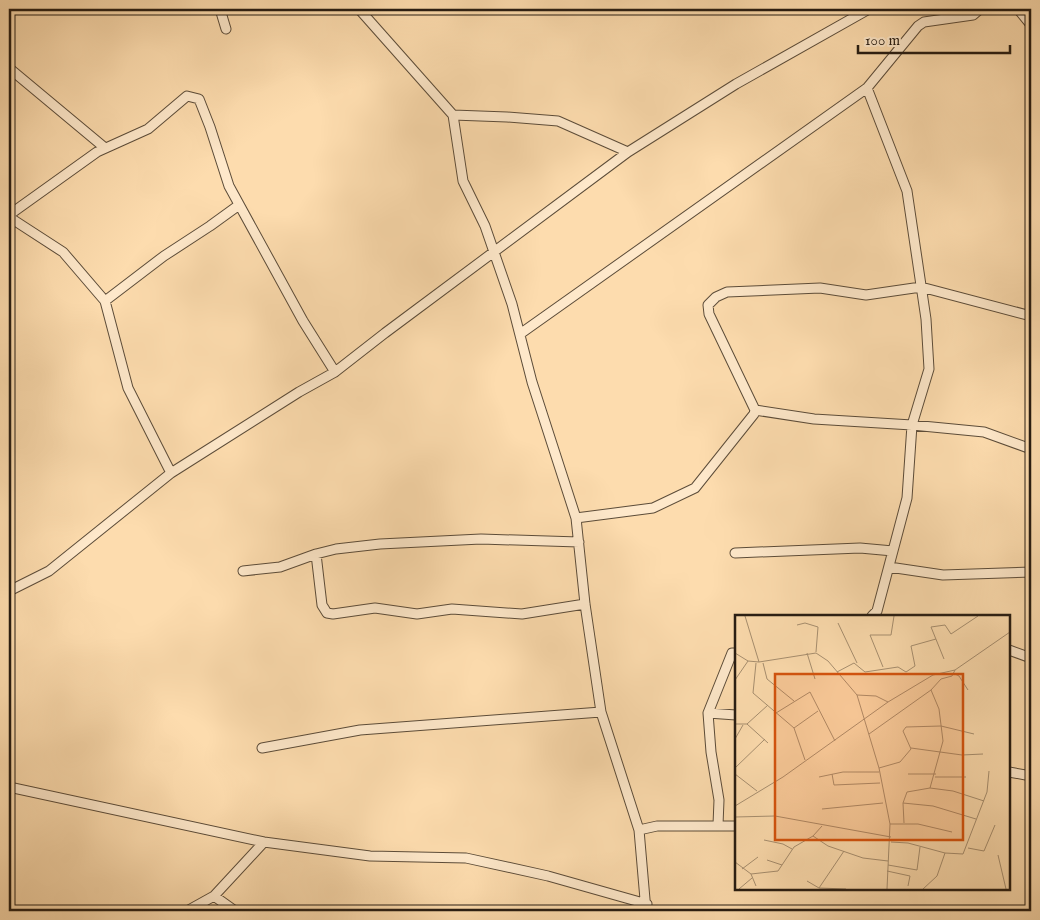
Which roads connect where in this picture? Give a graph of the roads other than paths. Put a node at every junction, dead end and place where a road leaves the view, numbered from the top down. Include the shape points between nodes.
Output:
1 (220, 9) edge
2 (360, 9) edge
3 (869, 9) edge
4 (980, 9) edge
5 (1018, 9) edge
6 (1031, 25) edge
7 (226, 29) dead end
8 (9, 68) edge
9 (867, 88) junction
10 (453, 115) junction
11 (105, 148) junction
12 (628, 152) junction
13 (239, 205) junction
14 (9, 216) edge
15 (493, 253) junction
16 (921, 287) junction
17 (106, 301) junction
18 (1031, 316) edge
19 (520, 334) junction
20 (335, 372) junction
21 (755, 410) junction
22 (912, 425) junction
23 (1031, 449) edge
24 (171, 473) junction
25 (576, 518) junction
26 (578, 542) junction
27 (893, 551) junction
28 (736, 553) dead end
29 (316, 554) junction
30 (889, 567) junction
31 (243, 571) dead end
32 (1031, 572) edge
33 (9, 591) edge
34 (585, 604) junction
35 (873, 615) edge
36 (1010, 650) edge
37 (735, 653) edge
38 (1031, 658) edge
39 (601, 712) junction
40 (708, 713) junction
41 (735, 715) edge
42 (262, 748) dead end
43 (1010, 772) edge
44 (1031, 776) edge
45 (9, 787) edge
46 (718, 825) junction
47 (735, 826) edge
48 (639, 830) junction
49 (264, 842) junction
50 (214, 896) junction
51 (647, 908) edge
52 (187, 911) edge
53 (235, 911) edge

1 - 7 street
2 - 10 street
3 - 12 street via 736,84
4 - 9 street via 973,15 924,22 918,26
5 - 6 street
8 - 11 street
9 - 16 street via 907,191
9 - 19 street
10 - 12 street via 558,121
10 - 15 street via 463,181 485,226
11 - 13 street via 148,129 186,96 199,99 229,186
11 - 14 street
12 - 15 street
13 - 17 street via 164,256
13 - 20 street via 302,321
14 - 17 street via 63,252
15 - 19 street
15 - 20 street
16 - 18 street
16 - 21 street via 866,295 820,288 727,292 716,297 708,305 709,314
16 - 22 street via 928,369
17 - 24 street via 128,388
19 - 25 street
20 - 24 street
21 - 22 street via 814,420
21 - 25 street via 694,488 652,508
22 - 23 street via 984,432
22 - 27 street via 907,498
24 - 33 street via 49,571
25 - 26 street
26 - 29 street via 481,539 380,544
26 - 34 street
27 - 28 street via 860,548
27 - 30 street
29 - 31 street via 280,566
29 - 34 street via 322,605 327,613 374,608 417,614 452,609 522,614
30 - 32 street via 944,575
30 - 35 street via 877,611
34 - 39 street
36 - 38 street
37 - 40 street
39 - 42 street via 360,730
39 - 48 street
40 - 41 street
40 - 46 street via 719,800
43 - 44 street
45 - 49 street
46 - 47 street
46 - 48 street via 657,826
48 - 51 street
49 - 50 street
49 - 51 street via 370,856 466,858 548,876
50 - 52 street
50 - 53 street

